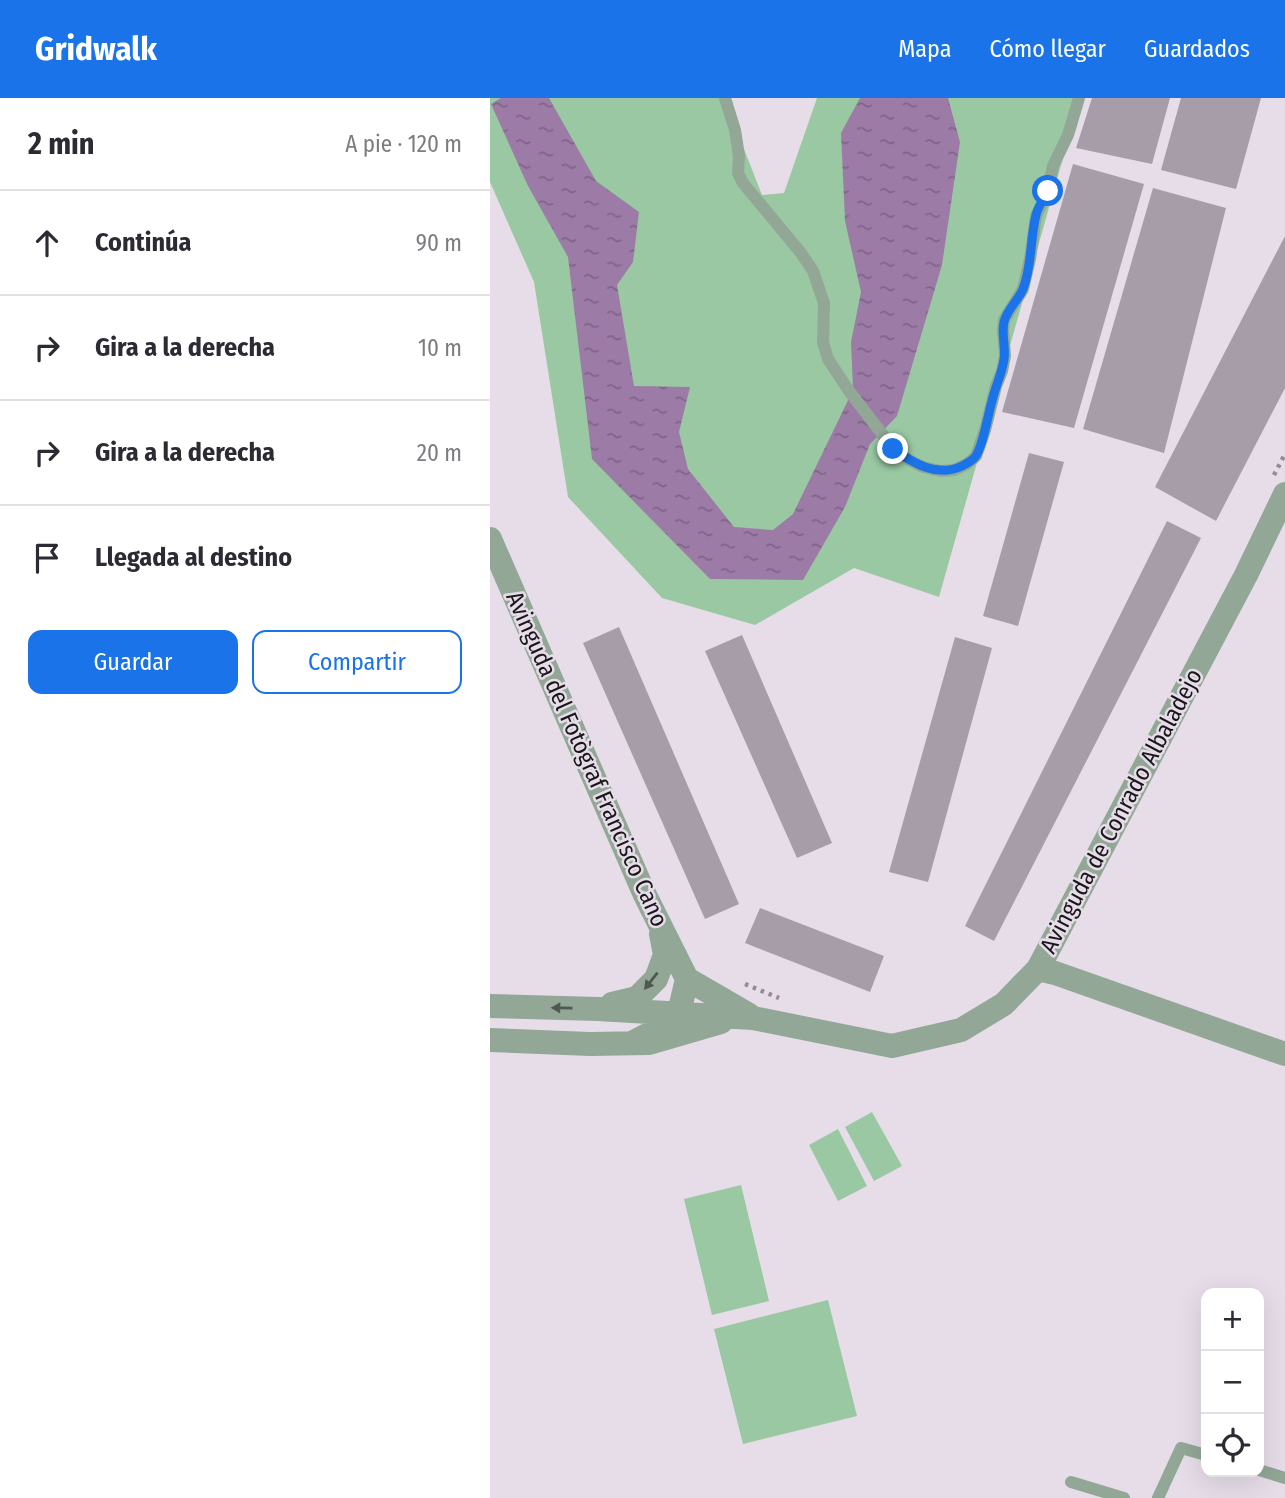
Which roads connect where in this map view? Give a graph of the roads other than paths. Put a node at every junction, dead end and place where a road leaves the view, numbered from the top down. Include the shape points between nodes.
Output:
1 (726, 98) edge
2 (1079, 98) edge
3 (1285, 494) edge
4 (490, 539) edge
5 (659, 922) junction
6 (1038, 969) junction
7 (687, 979) junction
8 (490, 1006) edge
9 (598, 1009) junction
10 (679, 1013) junction
11 (753, 1018) junction
12 (490, 1040) edge
13 (640, 1043) junction
14 (1285, 1054) edge
15 (1201, 1454) edge
16 (1264, 1472) edge
17 (1285, 1478) edge
18 (1071, 1482) dead end
19 (1124, 1498) edge
20 (1158, 1498) edge

1 - 2 lane via 743,183 813,271 824,303 823,342 828,359 893,449 923,467 941,471 954,470 976,456 1005,356 1004,320 1023,289 1036,216
3 - 6 street, Avinguda de Conrado Albaladejo
4 - 5 street, Avinguda del Fotògraf Francisco Cano
5 - 7 street, Avinguda del Fotògraf Francisco Cano
5 -> 9 street via 665,955 656,979 637,998
6 - 11 street via 1004,1004 961,1030 892,1046
6 - 14 street, Avinguda de Conrado Albaladejo
7 - 10 street
7 - 11 street
9 -> 8 street
9 - 10 street
10 - 11 street
10 - 13 street
11 - 13 street via 713,1023
12 - 13 street
15 - 20 lane via 1181,1448
16 - 17 lane
18 - 19 lane

